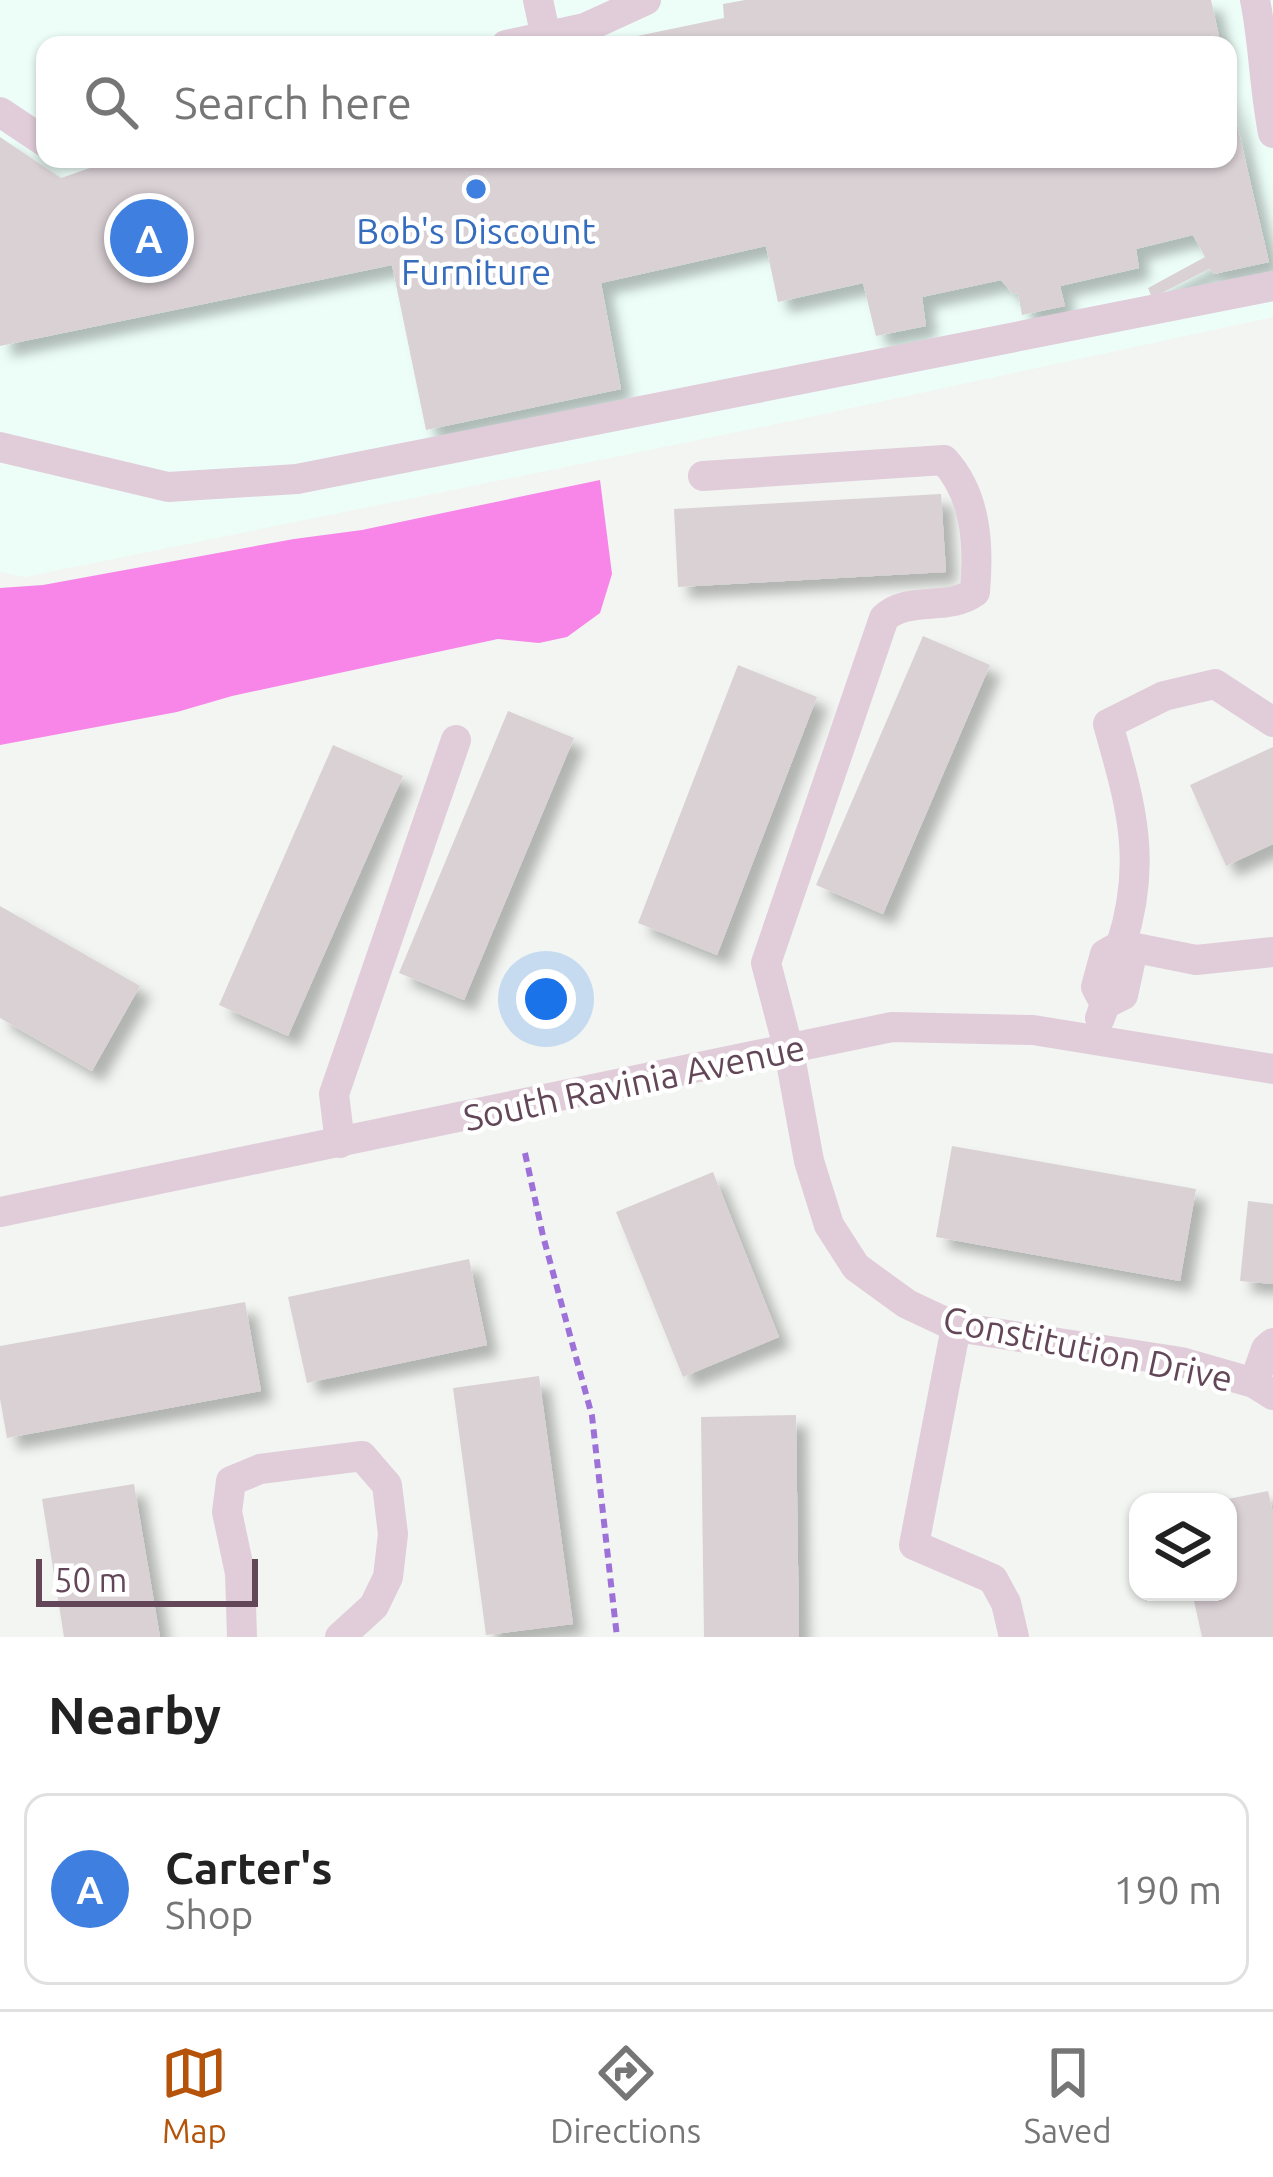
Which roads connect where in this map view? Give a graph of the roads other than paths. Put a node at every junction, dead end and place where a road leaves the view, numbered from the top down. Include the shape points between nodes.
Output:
1 (538, 0) edge
2 (646, 0) edge
3 (1255, 0) edge
4 (546, 36) edge
5 (550, 36) edge
6 (0, 112) edge
7 (1273, 133) edge
8 (36, 136) edge
9 (1273, 286) edge
10 (0, 447) edge
11 (703, 476) dead end
12 (1273, 722) edge
13 (456, 740) dead end
14 (1121, 945) junction
15 (1273, 952) edge
16 (1094, 1041) junction
17 (788, 1051) junction
18 (1273, 1069) edge
19 (340, 1142) junction
20 (0, 1212) edge
21 (956, 1327) junction
22 (1273, 1343) edge
23 (1263, 1389) edge
24 (242, 1637) edge
25 (340, 1637) edge
26 (1014, 1637) edge

1 - 4 street
2 - 5 street
3 - 7 street
6 - 8 street
9 - 10 street via 297,479 167,487
11 - 17 street, Constitution Drive via 944,460 961,478 979,544 975,592 962,602 895,607 884,618 766,963
12 - 14 street via 1215,684 1164,696 1108,724 1138,862
13 - 19 street via 334,1094
14 - 15 street via 1196,960
14 - 16 street via 1105,954 1096,987 1105,1004
16 - 17 street, South Ravinia Avenue via 1034,1030 892,1027
16 - 18 street, South Ravinia Avenue
17 - 19 street, South Ravinia Avenue
17 - 21 street, Constitution Drive via 829,1225 856,1267
19 - 20 street, South Ravinia Avenue
21 - 23 street, Constitution Drive via 1181,1363
21 - 26 street via 914,1545 993,1579
22 - 23 street via 1265,1349
24 - 25 street via 240,1574 226,1512 231,1481 260,1469 362,1456 387,1485 388,1577 374,1606

